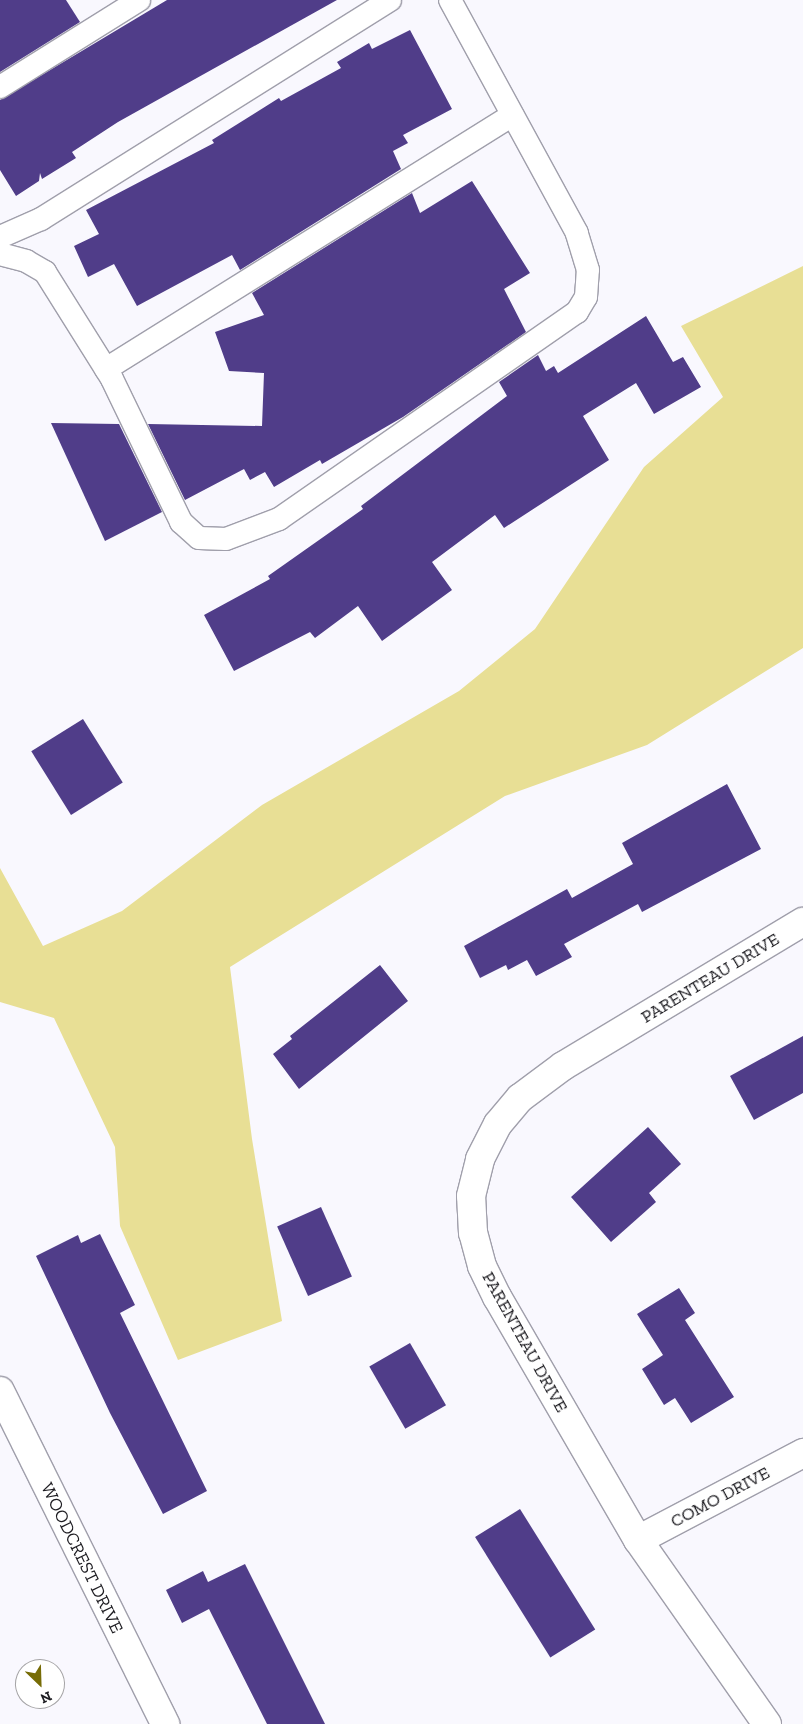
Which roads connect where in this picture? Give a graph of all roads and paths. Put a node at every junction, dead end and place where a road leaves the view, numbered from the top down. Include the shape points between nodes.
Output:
1 (139, 0) edge
2 (390, 0) edge
3 (450, 0) edge
4 (0, 87) edge
5 (512, 115) junction
6 (0, 237) edge
7 (0, 254) edge
8 (106, 369) junction
9 (803, 922) edge
10 (0, 1391) edge
11 (803, 1453) edge
12 (638, 1540) junction
13 (165, 1724) edge
14 (767, 1724) edge

1 - 4 lane
2 - 6 lane via 41,219
3 - 5 lane
5 - 8 lane
5 - 8 lane via 576,233 588,270 586,297 577,312 279,518 226,539 199,538 181,522
7 - 8 lane via 26,261 45,272
9 - 12 street, PARENTEAU DRIVE via 564,1066 520,1098 498,1124 480,1159 471,1196 473,1232 482,1266
10 - 13 street, WOODCREST DRIVE
11 - 12 street, COMO DRIVE
12 - 14 street, PARENTEAU DRIVE

